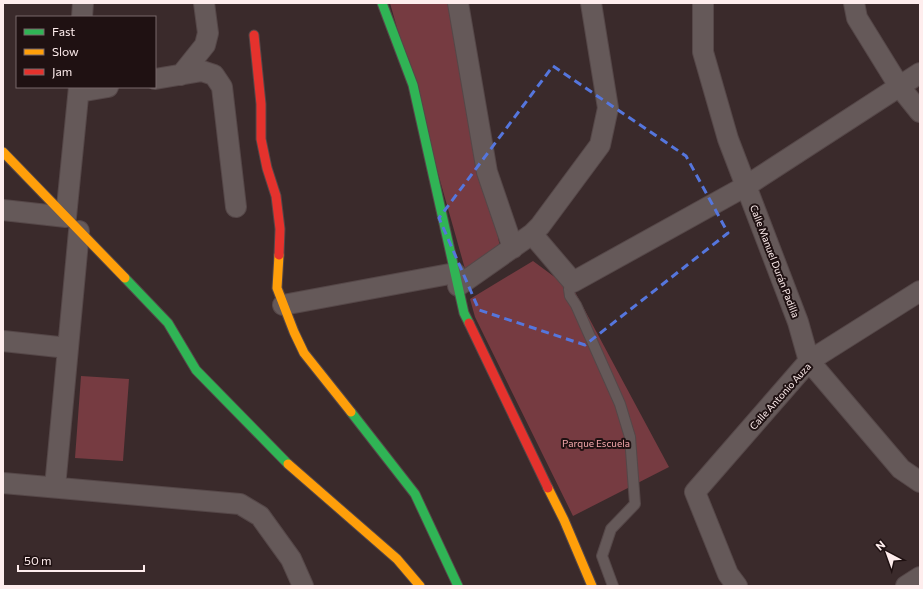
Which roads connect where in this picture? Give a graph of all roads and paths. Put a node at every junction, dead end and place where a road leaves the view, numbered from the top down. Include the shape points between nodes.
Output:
1 (82, 3) edge
2 (204, 3) edge
3 (382, 3) edge
4 (458, 3) edge
5 (591, 3) edge
6 (703, 3) edge
7 (854, 3) edge
8 (82, 16) edge
9 (254, 35) dead end
10 (920, 73) edge
11 (181, 75) junction
12 (156, 79) edge
13 (899, 86) junction
14 (98, 88) edge
15 (79, 90) edge
16 (920, 112) edge
17 (3, 152) edge
18 (746, 186) junction
19 (236, 207) dead end
20 (3, 210) edge
21 (66, 217) junction
22 (79, 231) junction
23 (532, 234) junction
24 (513, 248) junction
25 (456, 280) junction
26 (573, 282) junction
27 (920, 291) edge
28 (283, 305) junction
29 (3, 342) edge
30 (68, 348) junction
31 (810, 361) junction
32 (920, 482) edge
33 (3, 483) edge
34 (55, 487) junction
35 (920, 577) edge
36 (304, 586) edge
37 (420, 586) edge
38 (458, 586) edge
39 (592, 586) edge
40 (613, 586) edge
41 (738, 586) edge
42 (906, 586) edge

1 - 8 street
2 - 11 street via 208,33 205,45
3 - 25 street via 413,85
4 - 24 street via 487,172
5 - 23 street via 608,108 600,145
6 - 18 street, Calle Manuel Durán Padilla via 703,52 728,139
7 - 13 street via 857,18
9 - 28 street via 261,104 261,139 276,196 280,229 277,288
10 - 13 street
11 - 12 street
11 - 19 street via 202,71 214,75 222,87
13 - 16 street
13 - 18 street
14 - 15 street
15 - 21 street
17 - 21 street
18 - 26 street
18 - 31 street, Calle Manuel Durán Padilla via 798,322
20 - 21 street
21 - 22 street
22 - 30 street
22 - 37 street via 168,323 196,370 282,459 397,559
23 - 24 street
23 - 26 street
24 - 25 street
25 - 28 street
25 - 39 street via 464,313 564,520
26 - 40 lane via 568,289 570,296 620,404 630,437 635,504 611,529 602,556
27 - 31 street, Calle Antonio Auza
28 - 38 street via 304,353 415,494
29 - 30 street
30 - 34 street
31 - 32 street, Calle Manuel Durán Padilla via 901,469
31 - 41 street, Calle Antonio Auza via 695,492 728,574
33 - 34 street
34 - 36 street via 240,504 260,516 291,559
35 - 42 street

